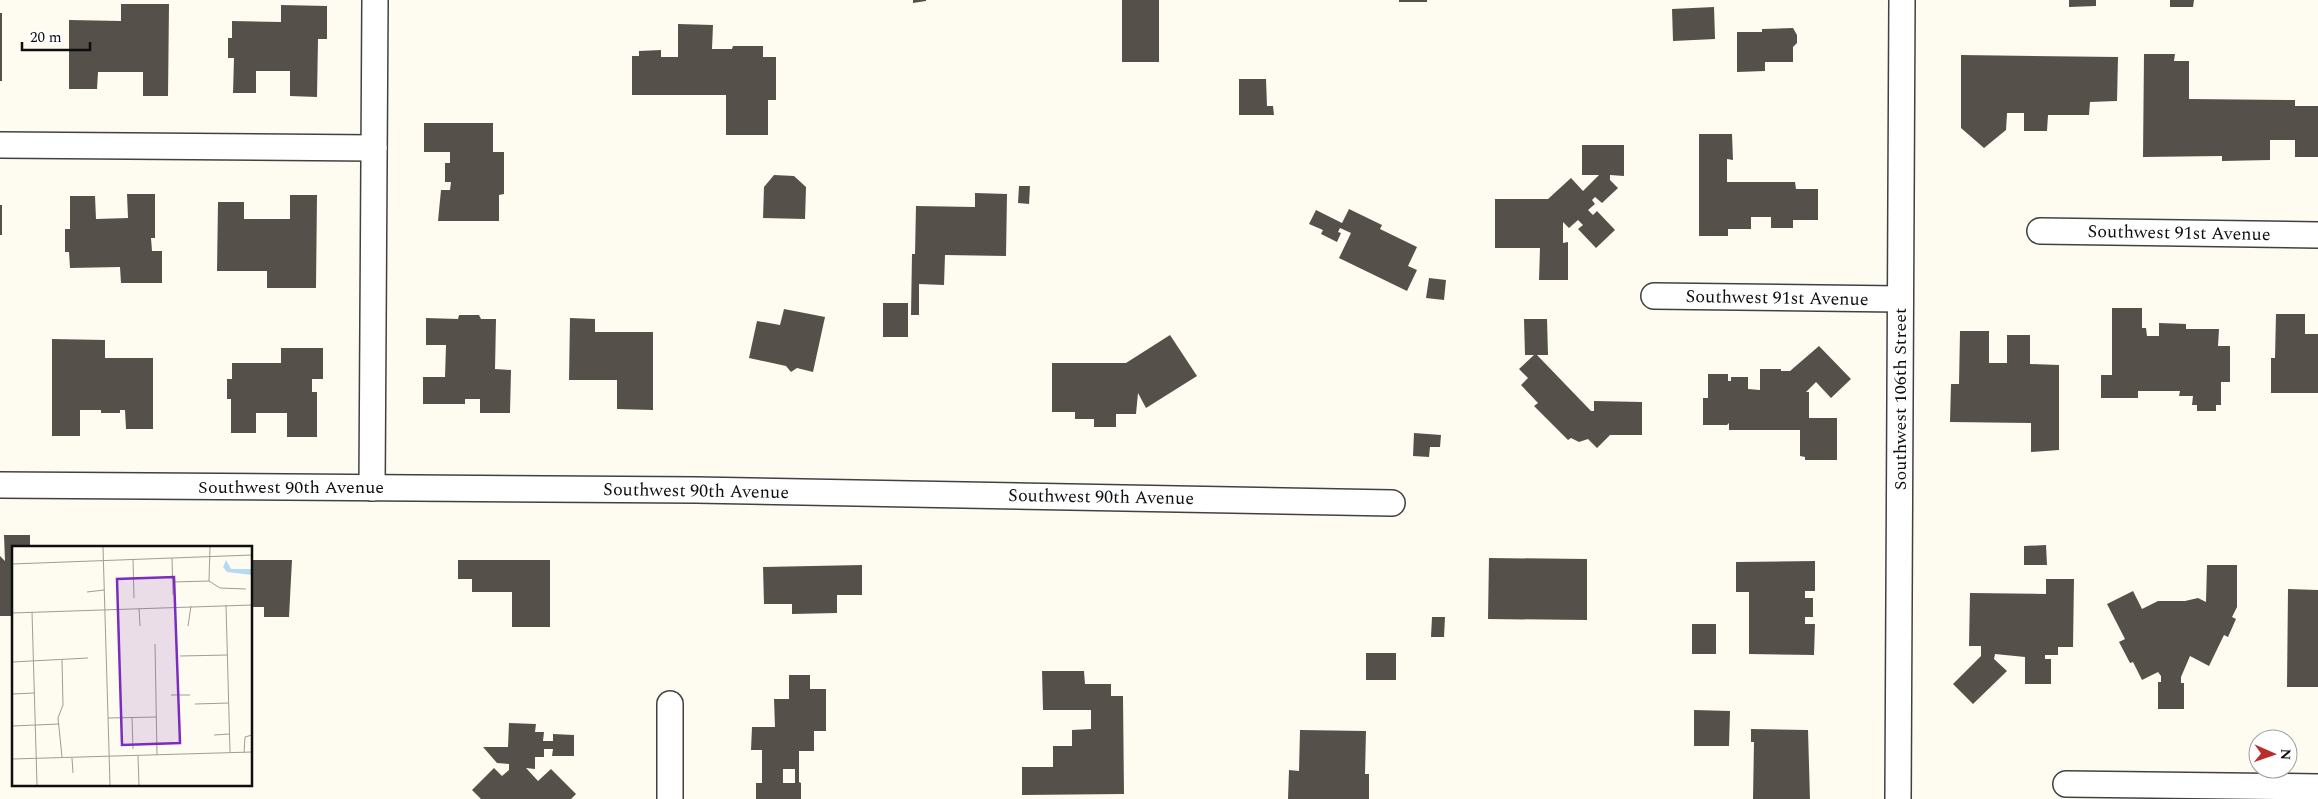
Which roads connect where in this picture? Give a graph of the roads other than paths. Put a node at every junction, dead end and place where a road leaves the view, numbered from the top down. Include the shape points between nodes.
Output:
1 (375, 0) edge
2 (1902, 0) edge
3 (0, 145) edge
4 (374, 148) junction
5 (2040, 231) dead end
6 (2318, 235) edge
7 (1654, 296) dead end
8 (1900, 299) junction
9 (0, 485) edge
10 (372, 488) junction
11 (1392, 503) dead end
12 (670, 704) dead end
13 (2066, 784) dead end
14 (2318, 787) edge
15 (2244, 793) edge
16 (670, 799) edge
17 (1898, 799) edge

1 - 4 street
2 - 8 street, Southwest 106th Street
3 - 4 street
4 - 10 street
5 - 6 street, Southwest 91st Avenue
7 - 8 street, Southwest 91st Avenue
8 - 17 street, Southwest 106th Street
9 - 10 street, Southwest 90th Avenue
10 - 11 street, Southwest 90th Avenue via 716,490
12 - 16 street
13 - 15 street
14 - 15 street

